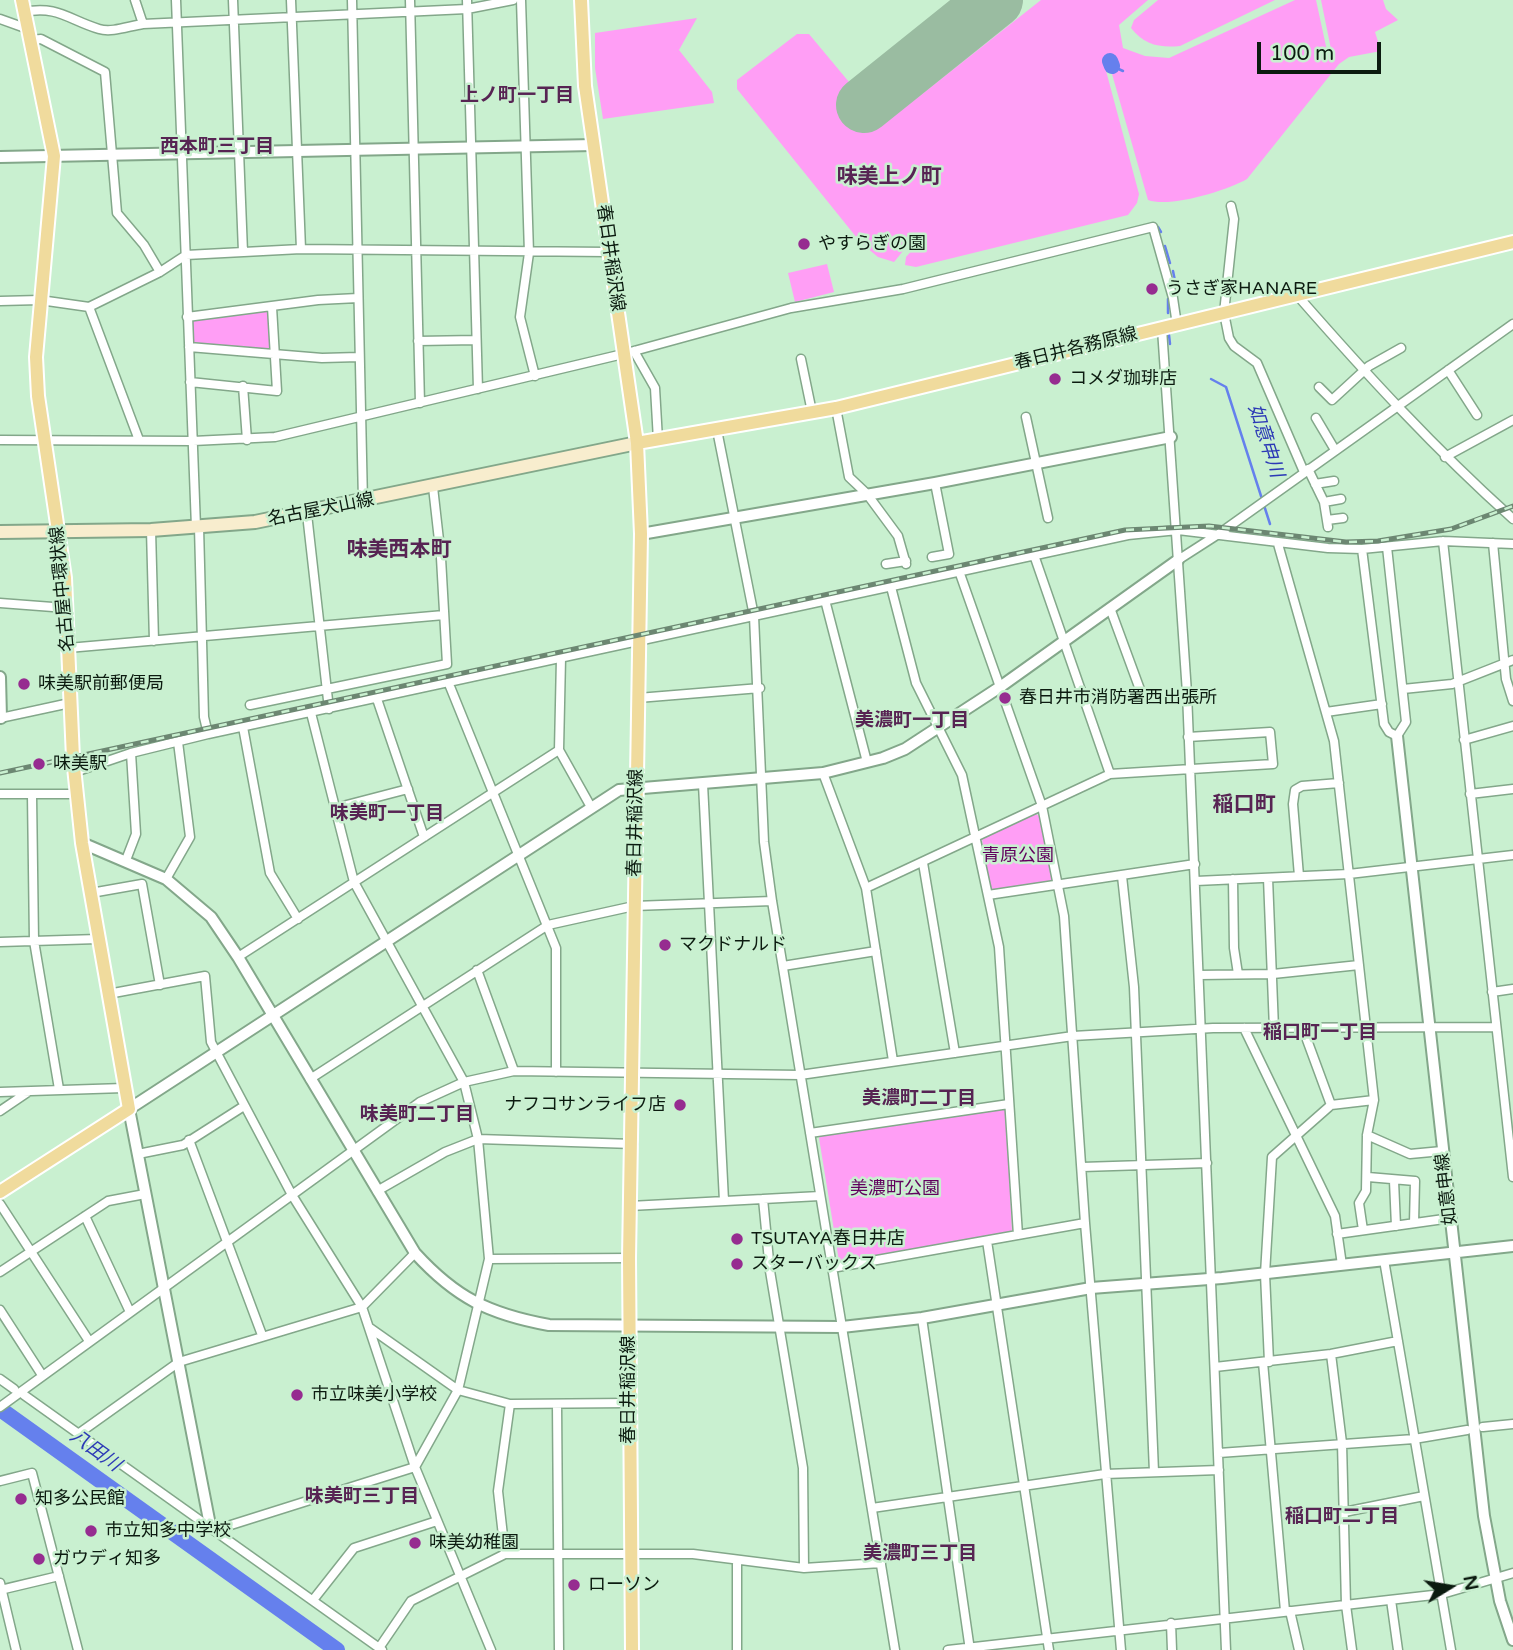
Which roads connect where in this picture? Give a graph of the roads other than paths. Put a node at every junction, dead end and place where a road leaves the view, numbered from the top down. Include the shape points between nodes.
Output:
1 (135, 0) edge
2 (176, 0) edge
3 (233, 0) edge
4 (291, 0) edge
5 (352, 0) edge
6 (410, 0) edge
7 (513, 0) edge
8 (521, 0) edge
9 (581, 0) edge
10 (467, 4) edge
11 (23, 6) edge
12 (410, 11) junction
13 (352, 15) junction
14 (293, 18) junction
15 (0, 19) edge
16 (235, 21) junction
17 (178, 23) junction
18 (143, 24) junction
19 (29, 34) junction
20 (594, 145) junction
21 (471, 148) junction
22 (525, 148) junction
23 (414, 149) junction
24 (355, 151) junction
25 (297, 152) junction
26 (239, 153) junction
27 (112, 154) junction
28 (182, 154) junction
29 (54, 156) junction
30 (0, 157) edge
31 (1231, 206) dead end
32 (1513, 242) edge
33 (301, 249) junction
34 (357, 250) junction
35 (415, 251) junction
36 (473, 251) junction
37 (243, 252) junction
38 (608, 252) junction
39 (529, 253) junction
40 (186, 255) junction
41 (160, 272) junction
42 (1297, 295) junction
43 (358, 298) junction
44 (0, 300) edge
45 (40, 300) junction
46 (89, 306) junction
47 (272, 307) junction
48 (1224, 313) junction
49 (187, 317) junction
50 (1513, 324) edge
51 (1177, 325) junction
52 (1162, 329) junction
53 (476, 340) junction
54 (418, 341) junction
55 (189, 347) junction
56 (1401, 348) dead end
57 (629, 353) junction
58 (275, 354) junction
59 (359, 357) junction
60 (801, 359) dead end
61 (1448, 370) junction
62 (1366, 373) junction
63 (535, 376) junction
64 (190, 382) junction
65 (243, 386) junction
66 (1319, 387) dead end
67 (478, 389) junction
68 (420, 403) junction
69 (1396, 407) junction
70 (836, 408) junction
71 (812, 412) junction
72 (1476, 415) dead end
73 (360, 416) junction
74 (1026, 417) dead end
75 (1316, 418) dead end
76 (1513, 420) edge
77 (717, 430) junction
78 (1171, 436) junction
79 (44, 438) junction
80 (0, 440) edge
81 (139, 440) junction
82 (247, 440) junction
83 (658, 440) junction
84 (193, 441) junction
85 (637, 443) junction
86 (1335, 450) junction
87 (1445, 457) junction
88 (1034, 463) junction
89 (1306, 471) junction
90 (1334, 481) dead end
91 (934, 482) junction
92 (1315, 484) junction
93 (433, 487) junction
94 (867, 494) junction
95 (1341, 499) dead end
96 (363, 502) junction
97 (1324, 502) junction
98 (307, 514) junction
99 (735, 517) junction
100 (1048, 518) dead end
101 (1343, 518) dead end
102 (1513, 519) edge
103 (197, 527) junction
104 (151, 530) junction
105 (1178, 530) junction
106 (0, 532) edge
107 (59, 532) junction
108 (1220, 533) junction
109 (641, 534) junction
110 (1443, 541) junction
111 (1493, 543) junction
112 (1278, 544) junction
113 (1513, 544) edge
114 (1387, 547) junction
115 (1362, 549) junction
116 (1034, 555) junction
117 (932, 557) dead end
118 (1178, 560) junction
119 (886, 564) dead end
120 (959, 571) junction
121 (891, 587) junction
122 (825, 600) junction
123 (0, 603) edge
124 (66, 608) junction
125 (1110, 608) junction
126 (444, 615) junction
127 (754, 616) junction
128 (318, 626) junction
129 (201, 637) junction
130 (154, 641) junction
131 (639, 641) junction
132 (1062, 641) junction
133 (68, 648) junction
134 (561, 659) junction
135 (1509, 662) edge
136 (0, 677) edge
137 (1459, 682) junction
138 (449, 684) junction
139 (1000, 687) junction
140 (325, 688) junction
141 (760, 688) junction
142 (1403, 690) junction
143 (1187, 693) junction
144 (638, 698) junction
145 (377, 699) junction
146 (1513, 701) edge
147 (71, 703) junction
148 (1382, 704) junction
149 (250, 705) dead end
150 (329, 709) junction
151 (1326, 712) junction
152 (311, 713) junction
153 (1, 718) edge
154 (1513, 726) edge
155 (243, 727) junction
156 (938, 728) junction
157 (208, 734) junction
158 (1397, 736) junction
159 (1188, 737) junction
160 (1464, 740) junction
161 (178, 742) junction
162 (559, 750) junction
163 (131, 753) junction
164 (867, 762) junction
165 (1190, 769) junction
166 (75, 772) junction
167 (823, 773) junction
168 (1110, 774) junction
169 (761, 777) junction
170 (1339, 783) junction
171 (703, 784) junction
172 (636, 788) junction
173 (408, 789) junction
174 (1513, 789) edge
175 (494, 793) junction
176 (0, 794) edge
177 (77, 794) junction
178 (1470, 794) junction
179 (32, 795) junction
180 (1042, 806) junction
181 (591, 807) junction
182 (335, 808) junction
183 (424, 837) junction
184 (975, 837) junction
185 (82, 843) junction
186 (519, 855) junction
187 (1513, 855) edge
188 (126, 860) junction
189 (1476, 860) junction
190 (923, 863) junction
191 (1195, 864) junction
192 (1412, 868) junction
193 (150, 871) junction
194 (1349, 874) junction
195 (1122, 876) junction
196 (1299, 876) junction
197 (1268, 878) junction
198 (166, 879) junction
199 (1233, 879) junction
200 (1196, 881) junction
201 (354, 882) junction
202 (142, 884) junction
203 (1059, 884) junction
204 (866, 888) junction
205 (90, 893) junction
206 (988, 895) junction
207 (772, 901) junction
208 (708, 903) junction
209 (634, 906) junction
210 (298, 919) junction
211 (548, 925) junction
212 (98, 939) junction
213 (34, 941) junction
214 (0, 942) edge
215 (387, 942) junction
216 (876, 951) junction
217 (238, 957) junction
218 (1359, 965) junction
219 (783, 966) junction
220 (477, 970) junction
221 (1238, 974) junction
222 (1273, 974) junction
223 (1199, 975) junction
224 (160, 985) junction
225 (1513, 989) edge
226 (1492, 992) junction
227 (108, 994) junction
228 (422, 1004) junction
229 (272, 1015) junction
230 (1495, 1027) junction
231 (1244, 1028) junction
232 (1366, 1028) junction
233 (1430, 1028) junction
234 (1273, 1029) junction
235 (1303, 1029) junction
236 (1201, 1031) junction
237 (1135, 1033) junction
238 (1073, 1036) junction
239 (1006, 1046) junction
240 (217, 1051) junction
241 (955, 1053) junction
242 (893, 1061) junction
243 (514, 1071) junction
244 (555, 1072) junction
245 (634, 1074) junction
246 (718, 1075) junction
247 (800, 1075) junction
248 (310, 1079) junction
249 (464, 1082) junction
250 (124, 1088) junction
251 (59, 1089) junction
252 (31, 1090) junction
253 (0, 1092) edge
254 (1374, 1100) junction
255 (1009, 1104) junction
256 (1331, 1105) junction
257 (244, 1106) junction
258 (129, 1109) junction
259 (0, 1111) edge
260 (810, 1133) junction
261 (1367, 1135) junction
262 (1296, 1136) junction
263 (478, 1139) junction
264 (189, 1140) junction
265 (633, 1143) junction
266 (352, 1150) junction
267 (1443, 1151) junction
268 (138, 1154) junction
269 (1207, 1163) junction
270 (1141, 1166) junction
271 (1082, 1167) junction
272 (1368, 1177) junction
273 (1513, 1177) edge
274 (1394, 1181) junction
275 (377, 1191) junction
276 (0, 1192) edge
277 (145, 1194) junction
278 (292, 1195) junction
279 (820, 1196) junction
280 (763, 1199) junction
281 (724, 1201) junction
282 (0, 1204) edge
283 (630, 1206) junction
284 (85, 1216) junction
285 (1451, 1218) junction
286 (1085, 1223) junction
287 (1414, 1223) junction
288 (1396, 1226) junction
289 (1363, 1230) junction
290 (1337, 1234) junction
291 (1018, 1235) junction
292 (228, 1241) junction
293 (987, 1241) junction
294 (1513, 1246) edge
295 (30, 1252) junction
296 (415, 1253) junction
297 (1455, 1253) junction
298 (629, 1258) junction
299 (489, 1259) junction
300 (1384, 1260) junction
301 (1342, 1265) junction
302 (832, 1268) junction
303 (0, 1272) edge
304 (1265, 1274) junction
305 (1212, 1279) junction
306 (1145, 1282) junction
307 (1091, 1288) junction
308 (164, 1289) junction
309 (998, 1304) junction
310 (478, 1306) junction
311 (362, 1307) junction
312 (0, 1310) edge
313 (130, 1312) junction
314 (922, 1318) junction
315 (629, 1325) junction
316 (370, 1327) junction
317 (778, 1327) junction
318 (842, 1327) junction
319 (262, 1335) junction
320 (89, 1341) junction
321 (1398, 1341) junction
322 (1331, 1354) junction
323 (179, 1362) junction
324 (1266, 1362) junction
325 (1215, 1367) junction
326 (42, 1375) junction
327 (0, 1378) edge
328 (14, 1389) dead end
329 (458, 1390) junction
330 (24, 1395) dead end
331 (629, 1403) junction
332 (510, 1404) junction
333 (557, 1404) junction
334 (0, 1407) edge
335 (1513, 1424) edge
336 (1483, 1427) dead end
337 (1467, 1430) dead end
338 (78, 1434) junction
339 (1414, 1439) junction
340 (1342, 1443) junction
341 (1272, 1449) junction
342 (1219, 1453) junction
343 (415, 1467) junction
344 (1219, 1470) junction
345 (1154, 1472) junction
346 (1105, 1474) junction
347 (0, 1481) edge
348 (1025, 1485) junction
349 (947, 1496) junction
350 (1424, 1496) junction
351 (872, 1508) junction
352 (1344, 1511) junction
353 (437, 1521) junction
354 (212, 1528) junction
355 (631, 1552) junction
356 (557, 1553) junction
357 (505, 1555) junction
358 (737, 1560) junction
359 (881, 1563) junction
360 (804, 1568) junction
361 (1513, 1573) edge
362 (59, 1576) junction
363 (461, 1576) junction
364 (1494, 1578) junction
365 (1, 1587) edge
366 (1441, 1594) junction
367 (313, 1600) junction
368 (1391, 1600) junction
369 (1346, 1605) junction
370 (1287, 1611) junction
371 (1226, 1617) junction
372 (1171, 1623) junction
373 (1119, 1629) junction
374 (1047, 1638) junction
375 (1513, 1640) edge
376 (380, 1649) edge
377 (970, 1649) edge
378 (16, 1650) edge
379 (78, 1650) edge
380 (491, 1650) edge
381 (559, 1650) edge
382 (632, 1650) edge
383 (737, 1650) edge
384 (895, 1650) edge
385 (948, 1650) edge
386 (1049, 1650) edge
387 (1121, 1650) edge
388 (1172, 1650) edge
389 (1226, 1650) edge
390 (1298, 1650) edge
391 (1352, 1650) edge
392 (1398, 1650) edge
393 (1451, 1650) edge

1 - 18 street
2 - 17 street
3 - 16 street
4 - 14 street
5 - 13 street
6 - 12 street
7 - 10 street
8 - 22 street
9 - 20 main road, 春日井稲沢線 via 582,51
10 - 12 street
10 - 21 street
11 - 18 street via 43,8 100,29
11 - 19 main road, 名古屋中環状線
12 - 13 street
12 - 23 street
13 - 14 street
13 - 24 street
14 - 16 street
14 - 25 street
15 - 19 street
16 - 17 street
16 - 26 street
17 - 18 street
17 - 28 street
19 - 27 street via 105,72
19 - 29 main road, 名古屋中環状線
20 - 22 street
20 - 38 main road, 春日井稲沢線
21 - 22 street
21 - 23 street
21 - 36 street
22 - 39 street
23 - 24 street
23 - 35 street
24 - 25 street
24 - 34 street
25 - 26 street
25 - 33 street
26 - 28 street
26 - 37 street
27 - 28 street
27 - 29 street
27 - 41 street via 117,213
28 - 40 street
29 - 30 street
29 - 45 main road, 名古屋中環状線
31 - 48 street via 1234,219
32 - 42 main road, 春日井各務原線
33 - 34 street
33 - 37 street
34 - 35 street
34 - 43 street
35 - 36 street
35 - 54 street
36 - 39 street
36 - 53 street
37 - 40 street
38 - 39 street
38 - 57 main road, 春日井稲沢線
39 - 63 street via 520,317
40 - 41 street
40 - 49 street
41 - 46 street
42 - 48 main road, 春日井各務原線
42 - 62 street
43 - 47 street
43 - 59 street
44 - 45 street
45 - 46 street
45 - 79 main road, 名古屋中環状線 via 36,357
46 - 81 street
47 - 49 street
47 - 58 street
48 - 51 main road, 春日井各務原線
48 - 89 street via 1234,345 1257,363
49 - 55 street
50 - 61 street
51 - 52 main road, 春日井各務原線
51 - 57 street via 1153,227 903,289 791,308
52 - 70 main road, 春日井各務原線
52 - 78 street
53 - 54 street
53 - 67 street
54 - 68 street
55 - 58 street
55 - 64 street
56 - 62 street via 1387,353
57 - 63 street
57 - 83 street via 654,388
57 - 85 main road, 春日井稲沢線
58 - 59 street
58 - 65 street via 277,391
59 - 73 street
60 - 71 street
61 - 69 street
61 - 72 street
62 - 66 street via 1332,400
62 - 69 street
63 - 67 street
64 - 65 street
64 - 84 street
65 - 82 street
67 - 68 street
68 - 73 street
69 - 86 street
69 - 87 street
70 - 71 main road, 春日井各務原線
70 - 94 street via 849,477
71 - 77 main road, 春日井各務原線
73 - 82 street
73 - 96 street
74 - 88 street
75 - 86 street
76 - 87 street
77 - 83 main road, 春日井各務原線
77 - 99 street
78 - 88 street
78 - 105 street
79 - 80 street
79 - 81 street
79 - 107 main road, 名古屋中環状線
81 - 84 street
82 - 84 street
83 - 85 main road, 春日井各務原線
84 - 103 street
85 - 93 main road, 名古屋犬山線
85 - 109 main road, 春日井稲沢線
86 - 89 street
87 - 102 street
88 - 91 street
88 - 100 street
89 - 92 street
89 - 108 street
90 - 92 street
91 - 94 street
91 - 117 street via 949,554
92 - 97 street
93 - 96 main road, 名古屋犬山線
93 - 126 street
94 - 99 street
94 - 119 street via 898,536 906,563
95 - 97 street
96 - 98 main road, 名古屋犬山線
97 - 101 street via 1328,524
98 - 103 main road, 名古屋犬山線
98 - 128 street
99 - 109 street
99 - 127 street
103 - 104 main road, 名古屋犬山線
103 - 129 street
104 - 107 main road, 名古屋犬山線
104 - 130 street
105 - 108 street
105 - 116 street via 1128,535
105 - 118 street
106 - 107 main road, 名古屋犬山線
107 - 124 main road, 名古屋中環状線
108 - 112 street
108 - 118 street
109 - 131 main road, 春日井稲沢線
110 - 111 street
110 - 114 street
110 - 137 street
111 - 113 street
111 - 135 street
112 - 115 street
112 - 151 street
114 - 115 street
114 - 142 street
115 - 148 street
116 - 120 street
116 - 132 street
118 - 125 street
118 - 143 street
120 - 121 street
120 - 139 street
121 - 122 street
121 - 156 street via 916,683
122 - 127 street
122 - 164 street
123 - 124 street
124 - 133 main road, 名古屋中環状線
125 - 132 street
125 - 143 street via 1142,695
126 - 128 street
126 - 140 street via 447,664
127 - 131 street
127 - 141 street
128 - 129 street
128 - 140 street
129 - 130 street
129 - 157 street
130 - 133 street
131 - 134 street
131 - 144 main road, 春日井稲沢線
132 - 139 street
132 - 168 street
133 - 147 main road, 名古屋中環状線
134 - 138 street
134 - 162 street
135 - 137 street
135 - 146 street
136 - 153 street
137 - 142 street
137 - 160 street
138 - 145 street
138 - 175 street
139 - 156 street
139 - 180 street
140 - 149 street
140 - 150 street
141 - 144 street
141 - 169 street
142 - 158 street via 1406,722
143 - 159 street
144 - 172 main road, 春日井稲沢線
145 - 150 street
145 - 173 street
147 - 153 street
147 - 166 main road, 名古屋中環状線
148 - 151 street
148 - 158 street via 1384,724
150 - 152 street
151 - 170 street
152 - 155 street
152 - 182 street
154 - 160 street
155 - 157 street
155 - 210 street via 270,873
156 - 164 street via 905,748
156 - 184 street via 962,775
157 - 161 street
158 - 192 street, 如意申線
159 - 165 street
159 - 165 street via 1270,732 1273,764
160 - 178 street
161 - 163 street
161 - 198 street via 190,837
162 - 175 street
162 - 181 street
163 - 166 street
163 - 188 street via 136,834
164 - 167 street
165 - 168 street
165 - 191 street
166 - 177 main road, 名古屋中環状線
167 - 169 street
167 - 204 street
168 - 180 street
169 - 171 street
169 - 207 street
170 - 194 street
170 - 196 street via 1295,790
171 - 172 street
171 - 208 street
172 - 181 street via 620,790
172 - 209 main road, 春日井稲沢線
173 - 182 street
173 - 183 street
174 - 178 street
175 - 183 street
175 - 186 street
176 - 179 street
177 - 179 street
177 - 185 main road, 名古屋中環状線
178 - 189 street
179 - 213 street
180 - 184 street
180 - 203 street
181 - 186 street
182 - 201 street
183 - 201 street
184 - 190 street
184 - 206 street
185 - 188 street
185 - 205 main road, 名古屋中環状線
186 - 211 street
186 - 215 street
187 - 189 street
188 - 193 street
189 - 192 street
189 - 226 street
190 - 204 street
190 - 241 street
191 - 195 street
191 - 200 street
192 - 194 street
192 - 233 street, 如意申線
193 - 198 street
193 - 202 street
194 - 196 street
194 - 218 street
195 - 203 street
195 - 237 street
196 - 197 street
197 - 199 street
197 - 222 street
198 - 217 street via 211,917
199 - 200 street
199 - 221 street
200 - 223 street
201 - 210 street
201 - 215 street
202 - 205 street
202 - 224 street
203 - 206 street
203 - 238 street
204 - 216 street
205 - 212 main road, 名古屋中環状線
206 - 239 street via 999,947
207 - 208 street
207 - 219 street
208 - 209 street
208 - 246 street
209 - 211 street
209 - 245 main road, 春日井稲沢線
210 - 217 street
211 - 220 street
211 - 244 street via 558,969
212 - 213 street
212 - 227 main road, 名古屋中環状線
213 - 214 street
213 - 251 street
215 - 228 street
215 - 229 street
216 - 219 street
216 - 242 street
217 - 229 street
218 - 222 street
218 - 232 street
219 - 247 street
220 - 228 street
220 - 243 street
221 - 222 street
221 - 223 street
222 - 234 street
223 - 236 street
224 - 227 street
224 - 240 street via 205,976 211,1042
225 - 226 street
226 - 230 street
227 - 250 main road, 名古屋中環状線
228 - 248 street
228 - 249 street
229 - 240 street
229 - 248 street
230 - 233 street
230 - 273 street
231 - 234 street
231 - 236 street
231 - 262 street
232 - 233 street
232 - 235 street
232 - 254 street
233 - 267 street, 如意申線
234 - 235 street
235 - 256 street
236 - 237 street
236 - 269 street
237 - 238 street
237 - 270 street
238 - 239 street
238 - 271 street
239 - 241 street
239 - 255 street
240 - 257 street
240 - 258 street
241 - 242 street
242 - 247 street
243 - 244 street
243 - 249 street
244 - 245 street
245 - 246 street
245 - 265 main road, 春日井稲沢線
246 - 247 street
246 - 281 street
247 - 260 street
248 - 266 street
249 - 263 street
249 - 266 street via 420,1102
250 - 251 street
250 - 258 main road, 名古屋中環状線
251 - 252 street
252 - 253 street
252 - 259 street
254 - 256 street
254 - 261 street
255 - 260 street
255 - 291 street
256 - 262 street
257 - 264 street
257 - 278 street
258 - 268 street
258 - 276 main road
260 - 279 street
261 - 267 street via 1410,1154
261 - 272 street
262 - 290 street via 1335,1216
262 - 304 street via 1272,1157
263 - 265 street
263 - 275 street via 445,1152
263 - 299 street
264 - 268 street
264 - 292 street
265 - 283 main road, 春日井稲沢線
266 - 275 street
266 - 278 street
267 - 285 street, 如意申線
268 - 277 street
269 - 270 street
269 - 305 street
270 - 271 street
270 - 306 street
271 - 286 street
272 - 274 street
272 - 289 street via 1359,1203
274 - 287 street via 1415,1181
274 - 288 street
275 - 296 street
277 - 284 street via 108,1201
277 - 308 street
278 - 292 street
278 - 311 street
279 - 280 street
279 - 302 street
280 - 281 street
280 - 317 street
281 - 283 street
282 - 295 street
283 - 298 main road, 春日井稲沢線
284 - 295 street
284 - 313 street
285 - 287 street
285 - 297 street, 如意申線
286 - 291 street
286 - 307 street
287 - 288 street
288 - 289 street
289 - 290 street
290 - 301 street
291 - 293 street
292 - 308 street
292 - 319 street
293 - 302 street
293 - 309 street
294 - 297 street
295 - 303 street
295 - 320 street
296 - 310 street via 446,1285
296 - 311 street
297 - 300 street
297 - 364 street, 如意申線
298 - 299 street
298 - 315 main road, 春日井稲沢線
299 - 310 street
300 - 301 street
300 - 321 street
301 - 304 street
302 - 318 street
304 - 305 street
304 - 324 street
305 - 306 street
305 - 325 street
306 - 307 street
306 - 345 street
307 - 309 street
307 - 346 street
308 - 313 street
308 - 323 street
309 - 314 street
309 - 348 street
310 - 315 street via 549,1325
310 - 329 street
311 - 316 street
311 - 319 street
312 - 326 street
313 - 320 street
314 - 318 street
314 - 349 street
315 - 317 street
315 - 331 main road, 春日井稲沢線
316 - 329 street
316 - 343 street
317 - 318 street
317 - 360 street via 803,1468
318 - 351 street
319 - 323 street
320 - 326 street
321 - 322 street
321 - 339 street
322 - 324 street
322 - 340 street
323 - 338 street
323 - 354 street
324 - 325 street
324 - 341 street
325 - 342 street
326 - 334 street
327 - 328 street
329 - 332 street
329 - 343 street
330 - 338 street
331 - 333 street
331 - 355 main road, 春日井稲沢線
332 - 333 street
332 - 357 street via 498,1491
333 - 356 street
335 - 336 street
337 - 339 street
338 - 354 street
339 - 340 street
339 - 350 street
340 - 341 street
340 - 352 street
341 - 342 street
341 - 370 street
342 - 344 street
343 - 353 street
343 - 354 street
344 - 345 street
344 - 371 street
345 - 346 street
346 - 348 street
346 - 373 street
347 - 362 street via 32,1473
348 - 349 street
348 - 374 street
349 - 351 street
349 - 377 street
350 - 352 street
350 - 366 street
351 - 359 street
352 - 369 street
353 - 363 street
353 - 367 street via 354,1548
354 - 367 street
355 - 356 street
355 - 358 street
355 - 382 main road, 春日井稲沢線
356 - 357 street
356 - 381 street
357 - 363 street
358 - 360 street
358 - 383 street
359 - 360 street
359 - 384 street
361 - 364 street
362 - 365 street
362 - 379 street
363 - 376 street via 411,1601
363 - 380 street
364 - 366 street
364 - 375 street, 如意申線
365 - 378 street
366 - 368 street
366 - 393 street
367 - 376 street
368 - 369 street
368 - 392 street
369 - 370 street
369 - 391 street
370 - 371 street
370 - 390 street
371 - 372 street
371 - 389 street
372 - 373 street
372 - 388 street
373 - 374 street
373 - 387 street
374 - 377 street
374 - 386 street
377 - 385 street

